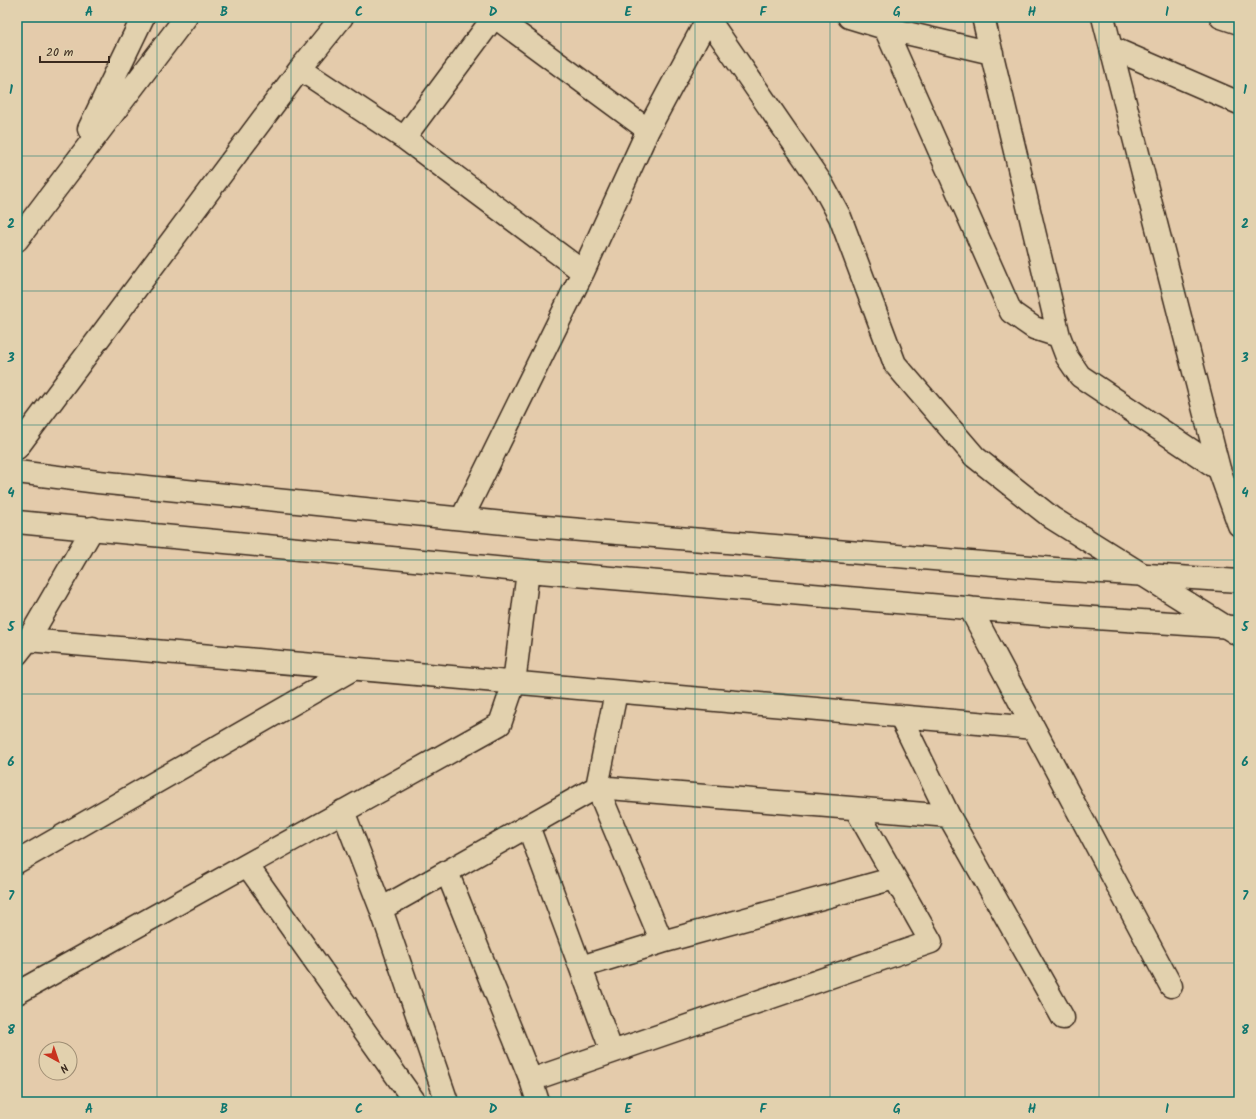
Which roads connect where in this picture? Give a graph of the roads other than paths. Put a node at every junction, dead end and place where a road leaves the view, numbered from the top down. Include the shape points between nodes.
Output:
1 (143, 17) edge
2 (186, 17) edge
3 (342, 17) edge
4 (494, 17) edge
5 (848, 17) edge
6 (983, 17) edge
7 (1103, 17) edge
8 (1221, 17) edge
9 (708, 18) edge
10 (1239, 23) edge
11 (886, 28) junction
12 (1112, 48) junction
13 (992, 53) junction
14 (300, 69) junction
15 (1239, 102) edge
16 (648, 130) junction
17 (404, 138) junction
18 (62, 181) junction
19 (17, 228) edge
20 (17, 240) edge
21 (583, 272) junction
22 (1059, 336) junction
23 (17, 448) edge
24 (1219, 469) junction
25 (17, 472) edge
26 (462, 518) junction
27 (17, 522) edge
28 (1239, 524) edge
29 (93, 528) junction
30 (528, 571) junction
31 (1140, 574) junction
32 (1239, 581) edge
33 (970, 608) junction
34 (1234, 630) edge
35 (22, 647) edge
36 (353, 669) junction
37 (514, 683) junction
38 (616, 692) junction
39 (900, 716) junction
40 (1034, 728) junction
41 (597, 787) junction
42 (856, 809) junction
43 (343, 811) junction
44 (949, 816) junction
45 (528, 826) junction
46 (17, 862) edge
47 (247, 865) junction
48 (447, 872) junction
49 (895, 878) junction
50 (381, 909) junction
51 (662, 942) junction
52 (581, 967) junction
53 (1171, 986) dead end
54 (17, 994) edge
55 (1062, 1018) dead end
56 (612, 1052) junction
57 (531, 1080) junction
58 (415, 1102) edge
59 (446, 1102) edge
60 (538, 1102) edge

1 - 18 street
2 - 18 street
3 - 14 street
4 - 16 street
4 - 17 street
5 - 11 street
6 - 13 street
7 - 12 street
8 - 10 street
9 - 16 street
9 - 31 street via 822,184 840,217 895,364 975,457 1052,518
11 - 13 street
11 - 22 street via 1011,312 1034,328
12 - 15 street
12 - 24 street
13 - 22 street
14 - 17 street
14 - 23 street
16 - 21 street
17 - 21 street
18 - 19 street
18 - 20 street
21 - 26 street
22 - 24 street via 1067,357 1080,376
24 - 28 street
25 - 26 street
26 - 31 street via 1055,569
27 - 29 street
29 - 30 street
29 - 35 street
30 - 33 street
30 - 37 street
31 - 32 street
31 - 34 street
33 - 34 street
33 - 40 street
35 - 36 street
36 - 37 street
36 - 46 street
37 - 38 street
37 - 43 street via 500,724
38 - 39 street
38 - 41 street
39 - 40 street
39 - 44 street
40 - 53 street
41 - 42 street
41 - 45 street
41 - 51 street
42 - 44 street
42 - 49 street
43 - 47 street
43 - 50 street
44 - 55 street
45 - 48 street
45 - 52 street
47 - 54 street
47 - 58 street
48 - 50 street
48 - 57 street
49 - 51 street
49 - 56 street via 931,942
50 - 59 street
51 - 52 street
52 - 56 street
56 - 57 street
57 - 60 street

